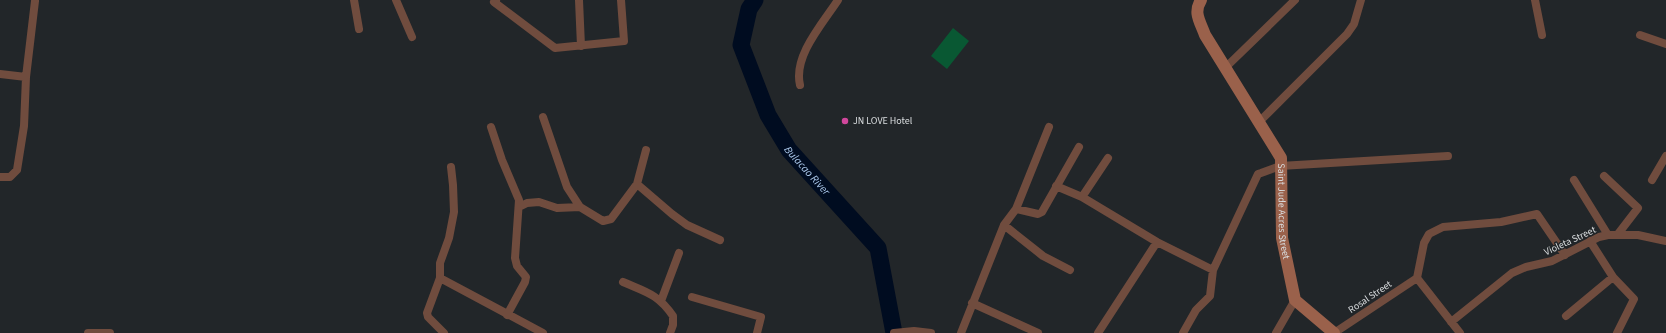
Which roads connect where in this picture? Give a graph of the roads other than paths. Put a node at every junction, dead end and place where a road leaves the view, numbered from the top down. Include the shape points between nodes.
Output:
1 (354, 0) edge
2 (396, 0) edge
3 (496, 0) edge
4 (579, 0) edge
5 (620, 0) edge
6 (838, 0) edge
7 (1201, 0) edge
8 (1295, 0) edge
9 (1361, 0) edge
10 (1535, 0) edge
11 (35, 1) edge
12 (359, 29) dead end
13 (1542, 35) dead end
14 (1640, 35) dead end
15 (412, 37) dead end
16 (1666, 44) edge
17 (581, 46) junction
18 (1225, 68) junction
19 (0, 74) edge
20 (26, 77) junction
21 (800, 85) dead end
22 (543, 117) dead end
23 (1259, 122) junction
24 (491, 127) dead end
25 (1049, 127) dead end
26 (1079, 147) dead end
27 (646, 150) dead end
28 (1448, 156) dead end
29 (1666, 156) edge
30 (1108, 158) dead end
31 (451, 166) dead end
32 (1280, 166) junction
33 (1663, 169) edge
34 (1604, 176) dead end
35 (0, 177) edge
36 (1574, 180) dead end
37 (1652, 180) dead end
38 (637, 184) junction
39 (1056, 186) junction
40 (1082, 197) junction
41 (519, 207) junction
42 (580, 207) junction
43 (1016, 209) junction
44 (1004, 225) junction
45 (1618, 234) junction
46 (1608, 235) junction
47 (1665, 238) edge
48 (720, 240) dead end
49 (1590, 241) junction
50 (1157, 242) junction
51 (679, 253) dead end
52 (1565, 255) junction
53 (1070, 270) dead end
54 (1213, 270) junction
55 (1613, 277) junction
56 (440, 278) junction
57 (1417, 278) junction
58 (623, 282) dead end
59 (692, 297) dead end
60 (1295, 300) junction
61 (661, 301) junction
62 (972, 303) junction
63 (507, 315) junction
64 (1566, 316) dead end
65 (1451, 322) junction
66 (88, 333) edge
67 (110, 333) edge
68 (444, 333) edge
69 (542, 333) edge
70 (670, 333) edge
71 (757, 333) edge
72 (894, 333) edge
73 (931, 333) edge
74 (961, 333) edge
75 (1038, 333) edge
76 (1098, 333) edge
77 (1183, 333) edge
78 (1276, 333) edge
79 (1334, 333) edge
80 (1460, 333) edge
81 (1617, 333) edge

1 - 12 street
2 - 15 street
3 - 17 street via 494,2 555,48
4 - 17 street
5 - 17 street via 624,41
6 - 21 street via 806,48 801,62
7 - 18 street, Saint Jude Acres Street via 1197,14 1205,35
8 - 18 street
9 - 23 street via 1354,24 1347,34
10 - 13 street
11 - 20 street
14 - 16 street
18 - 23 street, Saint Jude Acres Street
19 - 20 street
20 - 35 street via 24,126 17,170 10,177
22 - 42 street via 566,183
23 - 32 street, Saint Jude Acres Street via 1281,158
24 - 41 street via 518,195
25 - 43 street
26 - 39 street
27 - 38 street
28 - 32 street
29 - 33 street
30 - 40 street
31 - 56 street via 454,212 449,238 440,263
32 - 54 street via 1258,174
32 - 60 street, Saint Jude Acres Street via 1282,238
33 - 37 street
34 - 45 street via 1638,208
36 - 46 street
38 - 42 street via 611,220 603,221
38 - 48 street via 687,225
39 - 40 street
39 - 43 street via 1040,213
40 - 50 street
41 - 42 street via 539,202 557,208
41 - 63 street via 515,258 517,266 526,277
43 - 44 street
44 - 53 street via 1042,256
44 - 62 street
45 - 46 street, Violeta Street
45 - 47 street, Violeta Street
46 - 49 street, Violeta Street
49 - 52 street, Violeta Street
49 - 55 street
50 - 54 street
50 - 76 street
51 - 61 street
52 - 57 street via 1537,214 1501,222 1443,227 1428,234
52 - 65 street, Violeta Street via 1512,273
54 - 77 street via 1210,296 1196,310
55 - 64 street
55 - 81 street via 1634,299
56 - 63 street
56 - 68 street via 426,313
57 - 65 street
57 - 79 street, Rosal Street
58 - 61 street via 653,294
59 - 71 street via 760,317
60 - 78 street
60 - 79 street
61 - 70 street via 673,316
62 - 74 street
62 - 75 street
63 - 69 street
65 - 80 street
66 - 67 street
72 - 73 street

